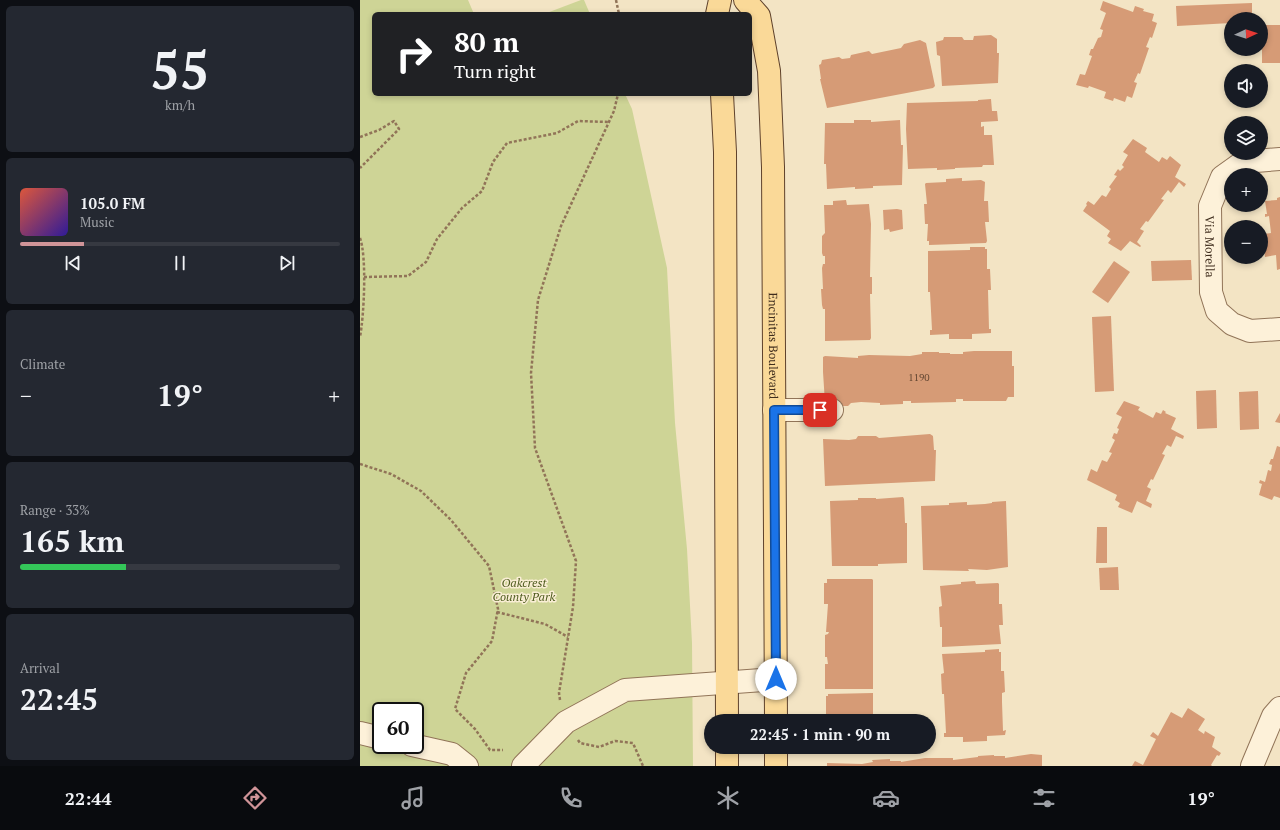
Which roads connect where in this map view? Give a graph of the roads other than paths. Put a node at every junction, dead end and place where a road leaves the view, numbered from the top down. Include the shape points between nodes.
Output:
1 (720, 0) edge
2 (745, 0) edge
3 (717, 12) edge
4 (722, 96) edge
5 (1280, 159) edge
6 (1280, 329) edge
7 (774, 410) junction
8 (832, 410) dead end
9 (776, 679) junction
10 (727, 683) junction
11 (1280, 708) edge
12 (727, 714) edge
13 (776, 714) edge
14 (360, 733) edge
15 (372, 736) edge
16 (424, 748) edge
17 (727, 754) edge
18 (776, 754) edge
19 (467, 766) edge
20 (523, 766) edge
21 (727, 766) edge
22 (776, 766) edge
23 (1252, 766) edge

1 - 3 main road
2 - 7 main road, Encinitas Boulevard via 759,16 769,71 773,167
4 - 10 main road via 725,152
5 - 6 street, Via Morella via 1243,162 1222,177 1210,206 1211,292 1217,311 1232,324 1250,330
7 - 8 street
7 - 9 main road, Encinitas Boulevard
9 - 10 street
9 - 13 main road, Encinitas Boulevard
10 - 12 main road
10 - 20 street via 625,690 566,722
11 - 23 street via 1273,716
14 - 15 street
16 - 19 street via 452,754
17 - 21 main road
18 - 22 main road

